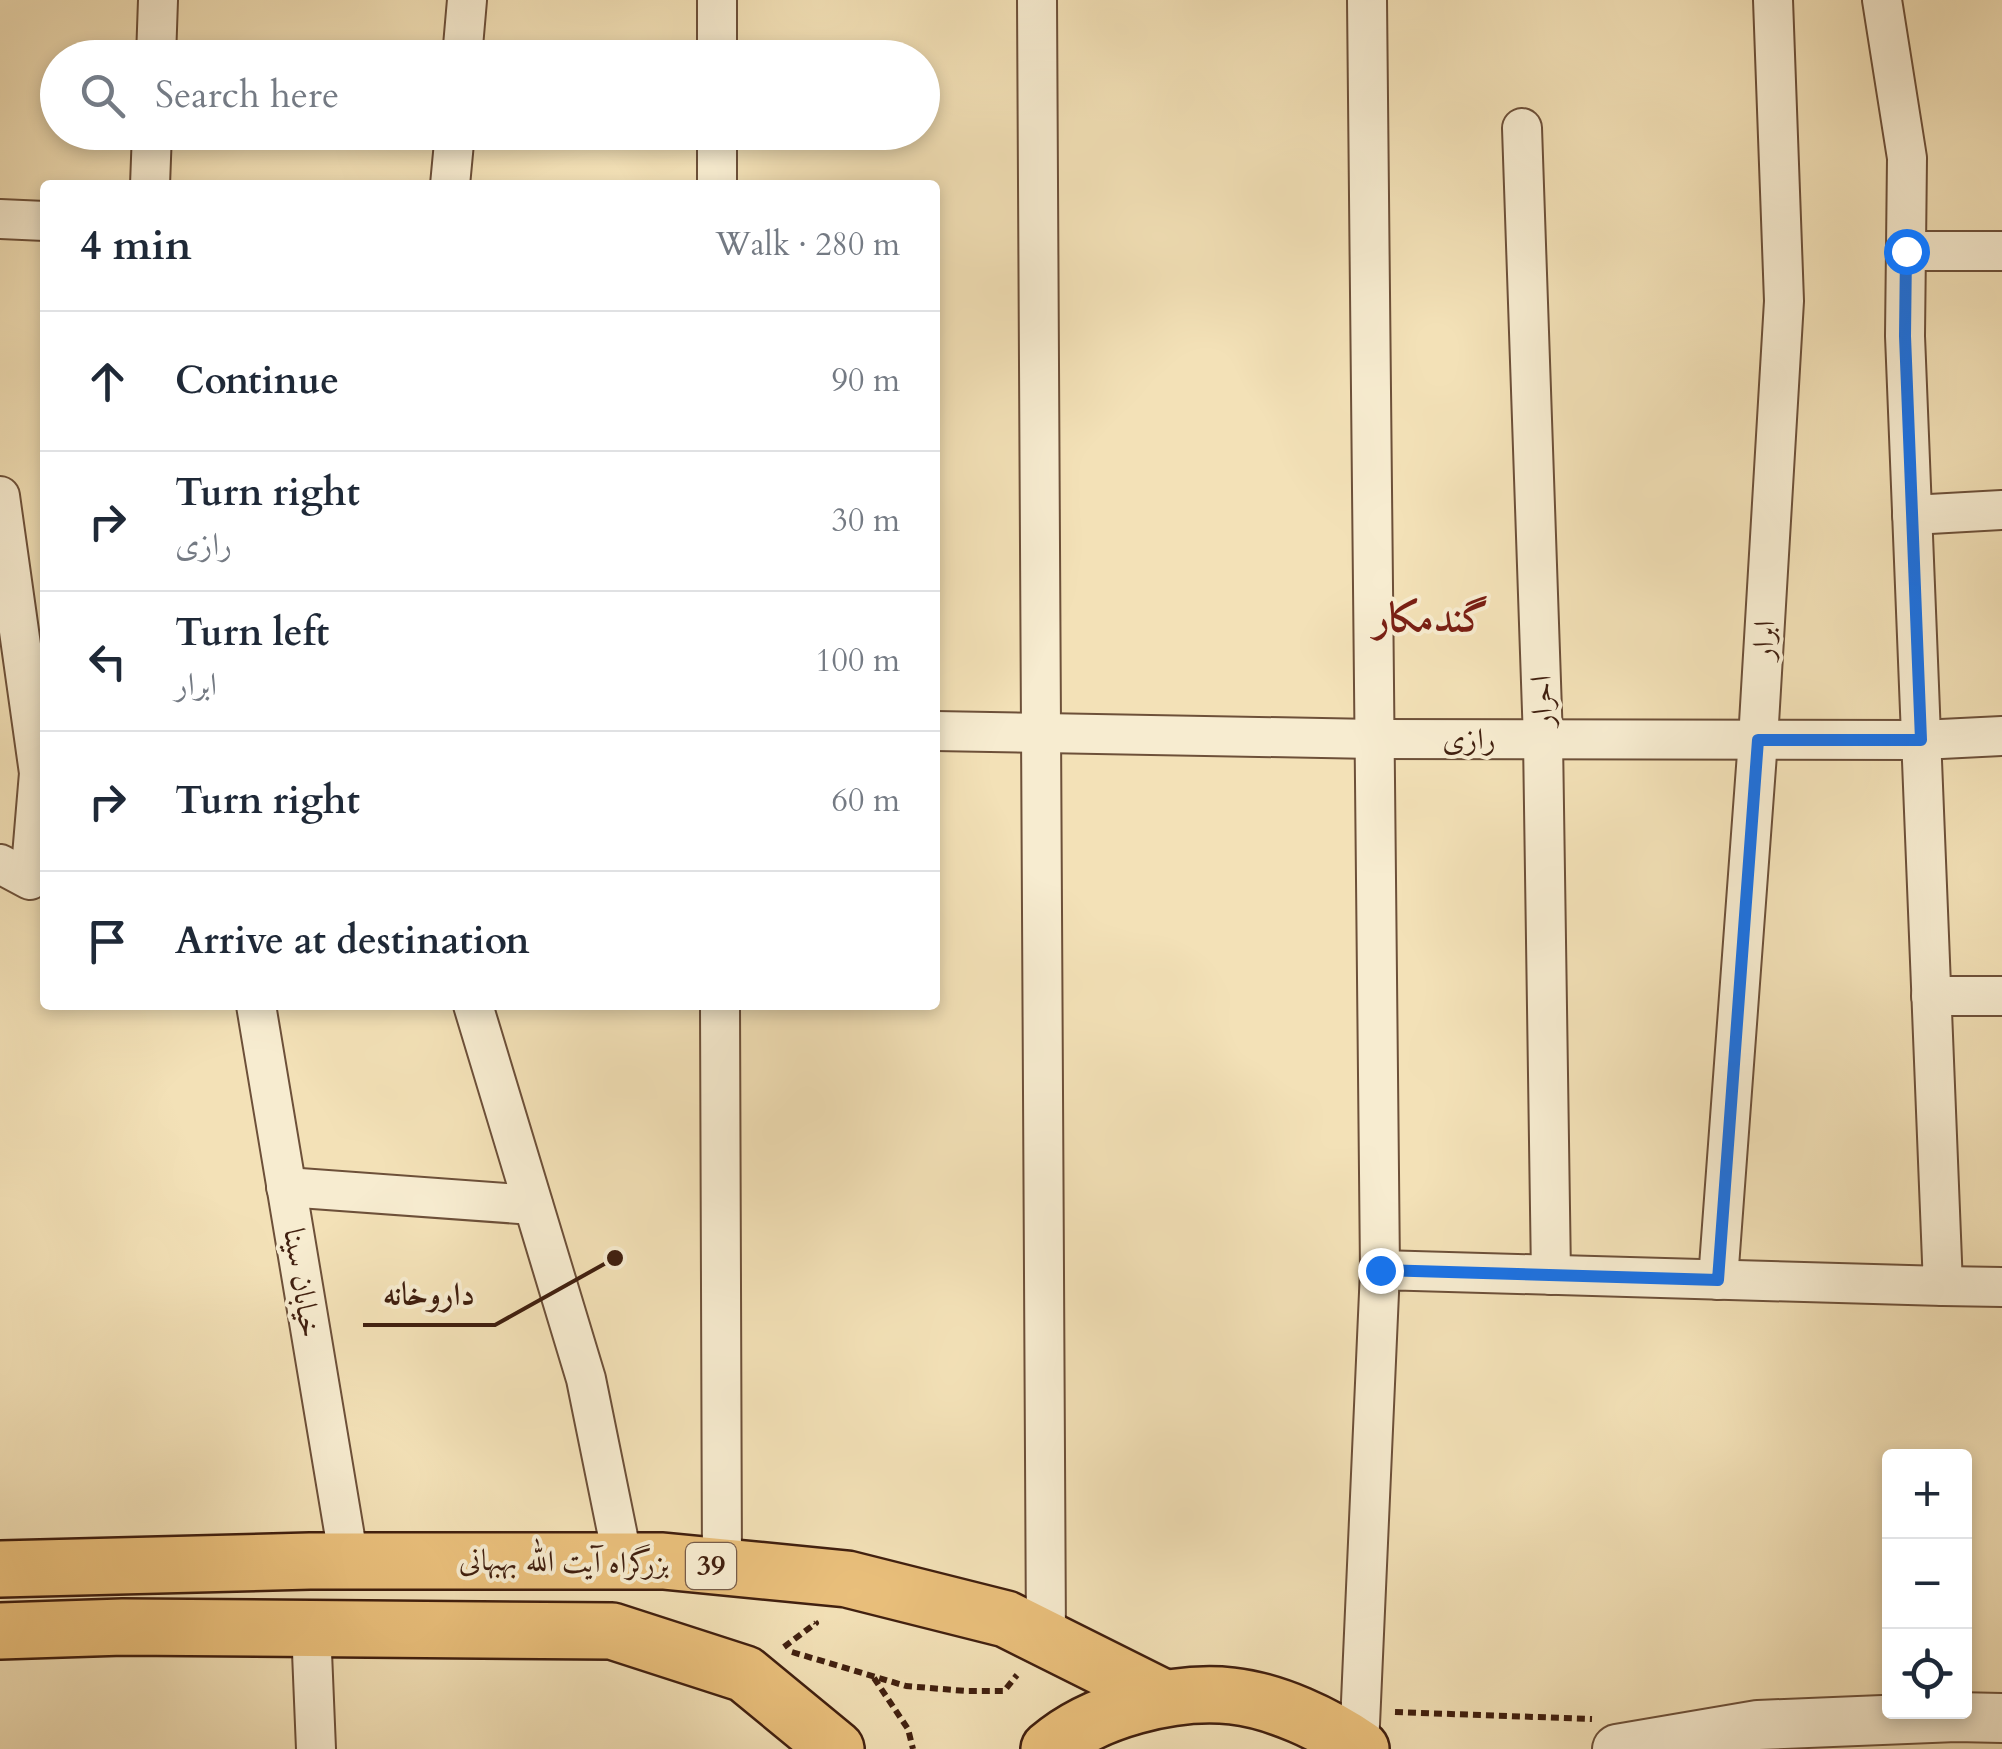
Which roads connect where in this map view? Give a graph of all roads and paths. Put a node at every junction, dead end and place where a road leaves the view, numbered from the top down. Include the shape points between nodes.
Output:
1 (158, 0) edge
2 (467, 0) edge
3 (717, 0) edge
4 (1037, 0) edge
5 (1367, 0) edge
6 (1773, 0) edge
7 (1882, 0) edge
8 (157, 40) edge
9 (464, 40) edge
10 (717, 40) edge
11 (1522, 128) dead end
12 (151, 150) edge
13 (453, 150) edge
14 (717, 150) edge
15 (150, 180) edge
16 (450, 180) edge
17 (717, 180) edge
18 (0, 219) edge
19 (40, 221) edge
20 (1906, 251) junction
21 (2002, 251) edge
22 (0, 496) edge
23 (2002, 510) edge
24 (1912, 516) junction
25 (940, 730) edge
26 (1041, 732) junction
27 (2002, 736) edge
28 (1374, 739) junction
29 (1543, 740) junction
30 (1758, 740) junction
31 (1921, 740) junction
32 (19, 879) edge
33 (1931, 996) junction
34 (2002, 996) edge
35 (257, 1010) edge
36 (475, 1010) edge
37 (720, 1010) edge
38 (286, 1187) junction
39 (533, 1204) junction
40 (1380, 1270) junction
41 (1551, 1275) junction
42 (1718, 1280) junction
43 (1943, 1286) junction
44 (2002, 1287) edge
45 (349, 1561) junction
46 (623, 1561) junction
47 (722, 1567) junction
48 (0, 1570) edge
49 (781, 1572) junction
50 (311, 1628) junction
51 (0, 1630) edge
52 (1046, 1639) junction
53 (873, 1677) junction
54 (1164, 1698) junction
55 (2002, 1718) edge
56 (1608, 1734) edge
57 (1367, 1739) edge
58 (316, 1749) edge
59 (836, 1749) edge
60 (913, 1749) edge
61 (1049, 1749) edge

1 - 8 street
2 - 9 street
3 - 10 street
4 - 26 street
5 - 28 street
6 - 30 street, ابرار via 1784,301
7 - 20 street via 1907,158
11 - 29 street, احرار
12 - 15 street
13 - 16 street
14 - 17 street
18 - 19 street
20 - 21 street
20 - 24 street
22 - 32 street via 39,773
23 - 24 street
24 - 31 street
25 - 26 street, رازی
26 - 28 street, رازی
26 - 52 street
27 - 31 street, رازی
28 - 29 street, رازی
28 - 40 street
29 - 30 street, رازی
29 - 41 street, احرار
30 - 31 street, رازی
30 - 42 street, ابرار
31 - 33 street
33 - 34 street
33 - 43 street
35 - 38 street, خیابان سینا
36 - 39 street
37 - 47 street
38 - 39 street
38 - 45 street, خیابان سینا
39 - 46 street via 586,1379
40 - 41 street
40 - 57 street
41 - 42 street
42 - 43 street
43 - 44 street
45 - 46 highway, بزرگراه آیت الله بهبهانی / 39
45 - 48 highway, بزرگراه آیت الله بهبهانی / 39
46 - 47 highway, بزرگراه آیت الله بهبهانی / 39
47 - 49 highway, بزرگراه آیت الله بهبهانی / 39
49 - 52 highway, بزرگراه آیت الله بهبهانی / 39 via 847,1578 1006,1620
49 - 53 path via 816,1623 782,1649
50 - 51 highway
50 - 58 street
50 - 59 highway via 612,1631 745,1674
52 - 53 path via 1004,1691 906,1686
52 - 54 highway, بزرگراه آیت الله بهبهانی / 39
53 - 60 path via 908,1729
54 - 57 highway, 39 via 1232,1696
54 - 61 highway, 39 via 1106,1714
55 - 56 street
56 - 57 path

